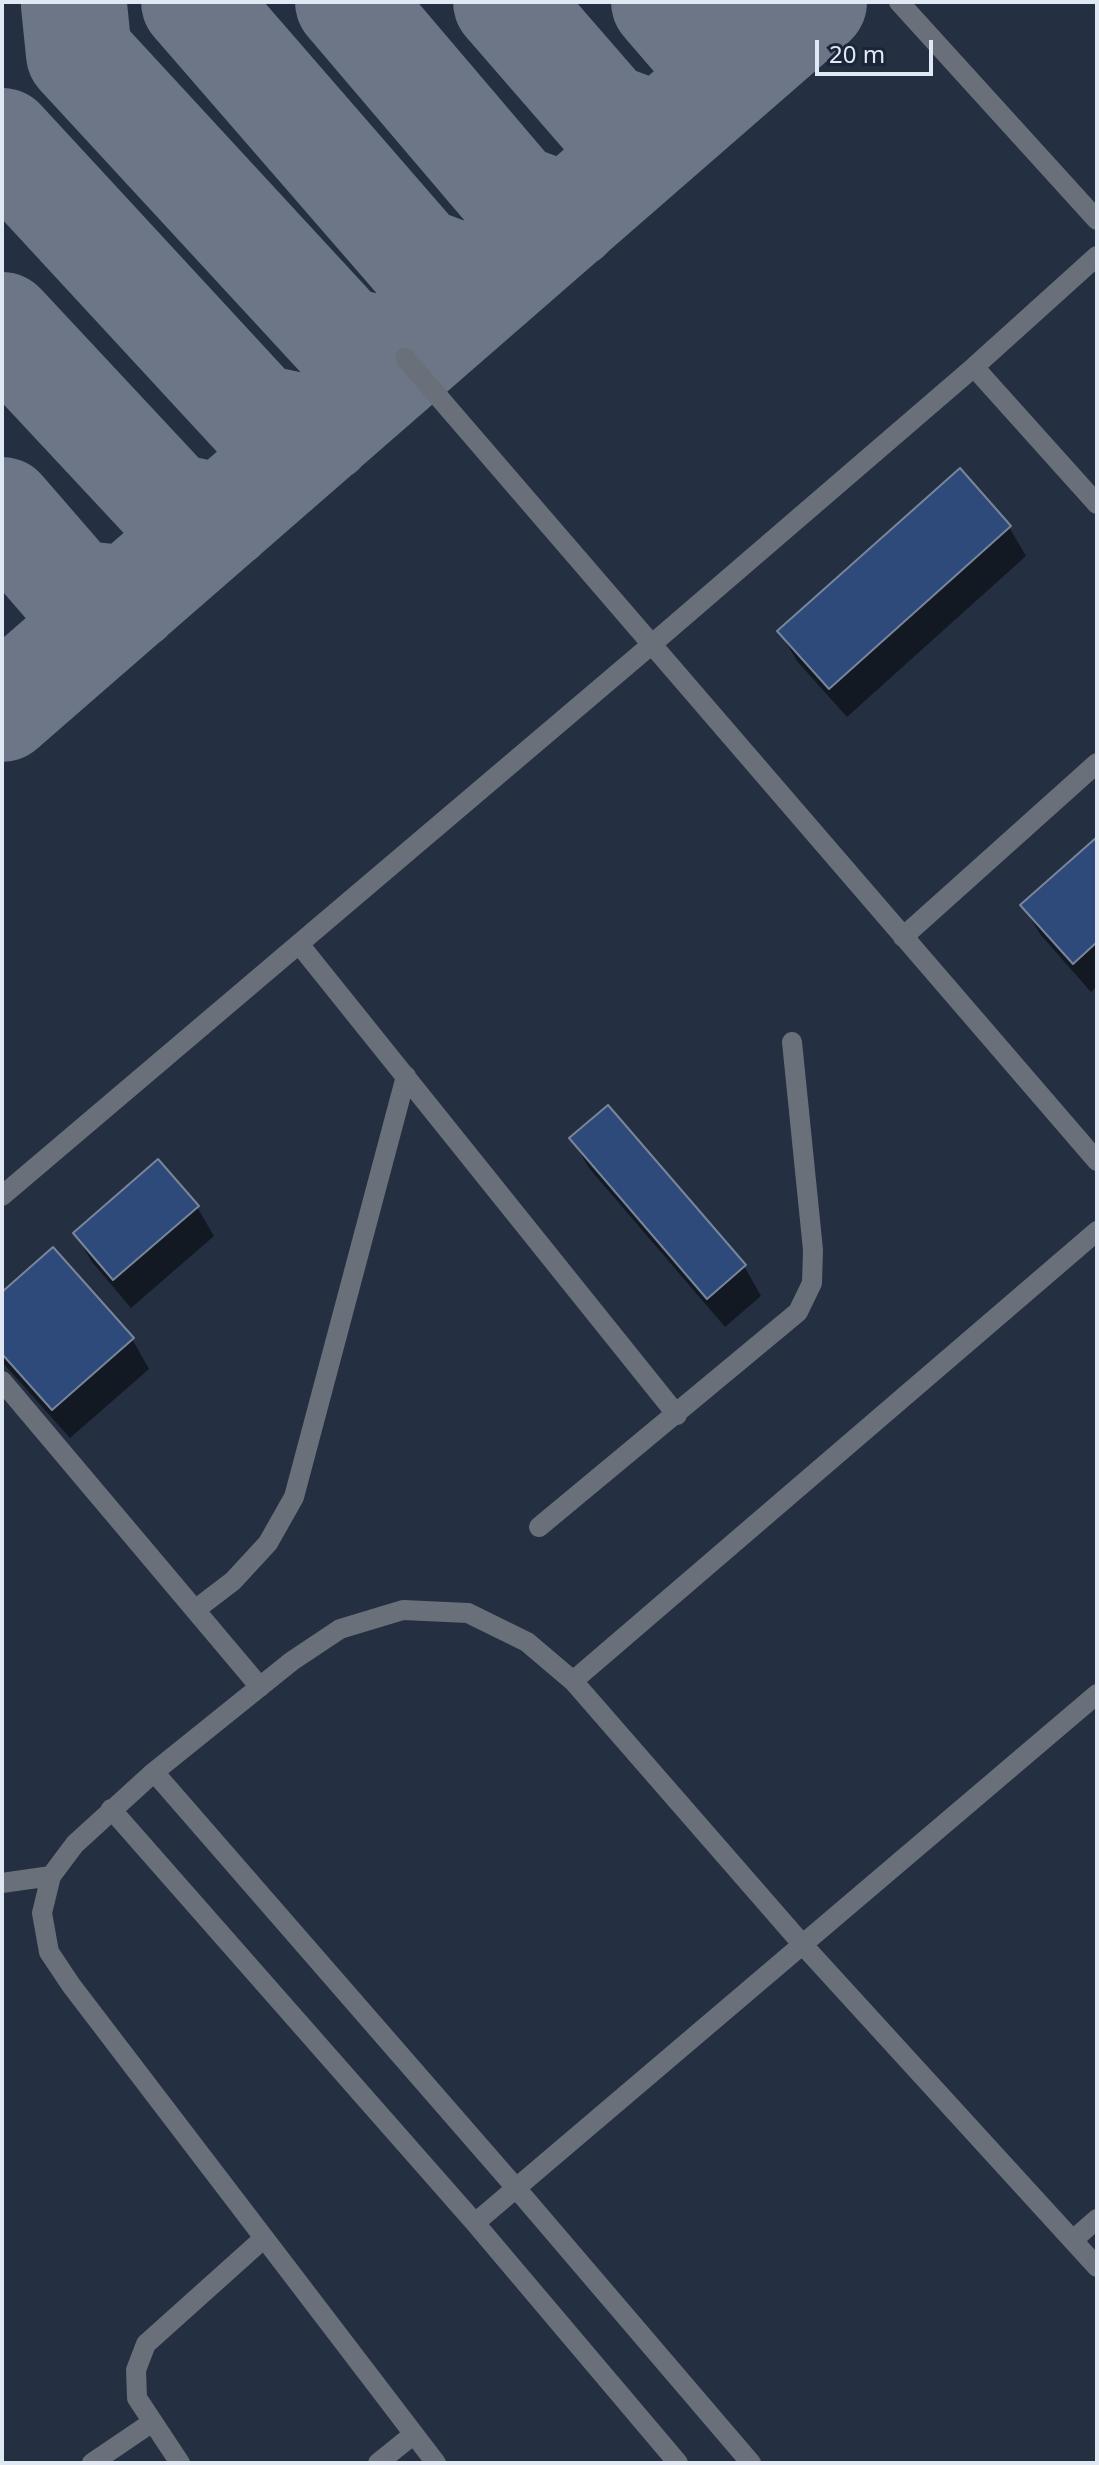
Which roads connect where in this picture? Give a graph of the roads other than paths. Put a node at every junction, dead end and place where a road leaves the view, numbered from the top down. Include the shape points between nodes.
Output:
1 (899, 2) edge
2 (1097, 220) edge
3 (1097, 256) edge
4 (405, 358) dead end
5 (974, 367) junction
6 (1097, 504) edge
7 (651, 645) junction
8 (1097, 763) edge
9 (903, 937) junction
10 (299, 944) junction
11 (792, 1042) dead end
12 (406, 1076) junction
13 (1097, 1161) edge
14 (2, 1196) edge
15 (1097, 1231) edge
16 (2, 1381) edge
17 (677, 1415) junction
18 (539, 1527) dead end
19 (195, 1610) junction
20 (573, 1681) junction
21 (260, 1687) junction
22 (1097, 1694) edge
23 (154, 1772) junction
24 (111, 1809) junction
25 (51, 1876) junction
26 (2, 1883) edge
27 (803, 1945) junction
28 (516, 2188) junction
29 (1097, 2219) edge
30 (475, 2223) junction
31 (263, 2239) junction
32 (1073, 2240) junction
33 (1097, 2267) edge
34 (151, 2423) junction
35 (414, 2434) junction
36 (92, 2463) edge
37 (180, 2463) edge
38 (378, 2463) edge
39 (436, 2463) edge
40 (678, 2463) edge
41 (751, 2463) edge

1 - 2 lane
3 - 5 lane
4 - 7 lane
5 - 6 lane
5 - 7 lane
7 - 9 lane
7 - 10 lane
8 - 9 lane
9 - 13 lane
10 - 12 lane
10 - 14 lane
11 - 17 lane via 812,1283 798,1312
12 - 17 lane
12 - 19 lane via 294,1497 268,1543 233,1581
15 - 20 lane
16 - 19 lane
17 - 18 lane
19 - 21 lane
20 - 21 lane via 527,1642 468,1613 403,1610 340,1629
20 - 27 lane
21 - 23 lane
22 - 27 lane
23 - 24 lane
23 - 28 lane
24 - 25 lane
24 - 30 lane
25 - 26 lane
25 - 31 lane via 42,1913 49,1952
27 - 28 lane
27 - 32 lane
28 - 30 lane
28 - 41 lane
29 - 32 lane
30 - 40 lane
31 - 34 lane via 146,2344 136,2370 137,2398
31 - 35 lane
32 - 33 lane
34 - 36 lane
34 - 37 lane
35 - 38 lane
35 - 39 lane

